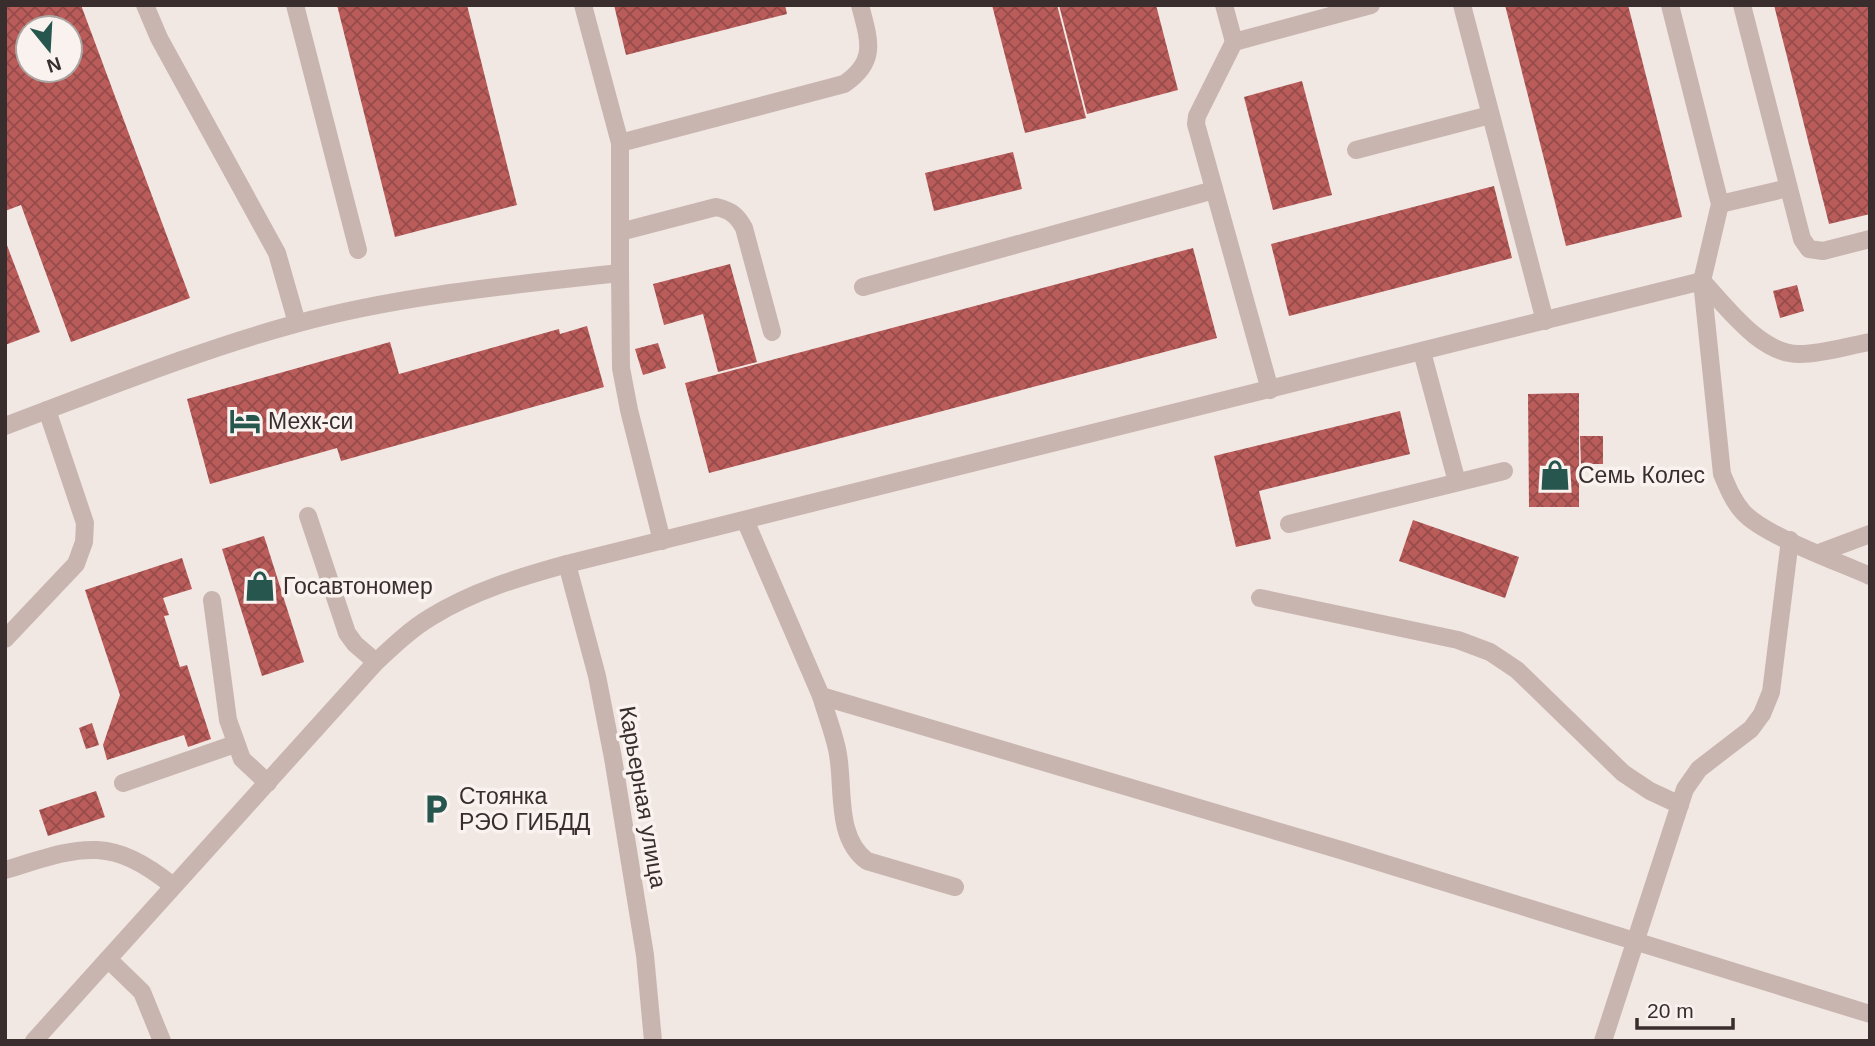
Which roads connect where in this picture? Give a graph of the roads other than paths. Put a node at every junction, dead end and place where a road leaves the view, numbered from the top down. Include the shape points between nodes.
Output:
1 (145, 5) edge
2 (295, 5) edge
3 (583, 5) edge
4 (860, 5) edge
5 (1224, 5) edge
6 (1371, 5) edge
7 (1462, 5) edge
8 (1670, 5) edge
9 (1742, 5) edge
10 (1234, 42) junction
11 (1490, 115) junction
12 (620, 143) junction
13 (1356, 150) dead end
14 (1788, 188) junction
15 (1214, 190) junction
16 (1720, 204) junction
17 (620, 232) junction
18 (1870, 239) edge
19 (358, 250) dead end
20 (620, 272) junction
21 (1702, 281) junction
22 (863, 287) dead end
23 (1545, 321) junction
24 (297, 323) junction
25 (772, 332) dead end
26 (1870, 342) edge
27 (1422, 352) junction
28 (1270, 390) junction
29 (47, 410) junction
30 (5, 426) edge
31 (1504, 471) dead end
32 (1457, 482) junction
33 (308, 516) dead end
34 (745, 520) junction
35 (1289, 524) dead end
36 (1870, 534) edge
37 (1790, 540) junction
38 (662, 541) junction
39 (1819, 553) junction
40 (567, 564) junction
41 (1870, 576) edge
42 (1260, 598) dead end
43 (212, 600) dead end
44 (5, 639) edge
45 (376, 662) junction
46 (821, 696) junction
47 (235, 744) junction
48 (123, 783) dead end
49 (268, 783) junction
50 (1680, 805) junction
51 (5, 870) edge
52 (173, 886) junction
53 (955, 887) dead end
54 (1636, 942) junction
55 (107, 959) junction
56 (1870, 1014) edge
57 (34, 1041) edge
58 (162, 1041) edge
59 (653, 1041) edge
60 (1603, 1041) edge

1 - 24 street via 277,253
2 - 19 street
3 - 12 street
4 - 12 street via 869,54 859,74 844,83
5 - 10 street
6 - 10 street
7 - 11 street
8 - 16 street
9 - 14 street
10 - 15 street via 1197,116 1197,133
11 - 13 street
11 - 23 street
12 - 17 street
14 - 16 street
14 - 18 street via 1809,249 1823,251
15 - 22 street
15 - 28 street
16 - 21 street
17 - 20 street
17 - 25 street via 716,207 738,216
20 - 24 street via 397,302
20 - 38 street via 621,368
21 - 23 street
21 - 26 street via 1758,339 1781,352 1800,354
21 - 37 street via 1722,474 1744,514
23 - 27 street
24 - 29 street via 188,356
27 - 28 street
27 - 32 street
28 - 34 street
29 - 30 street
29 - 44 street via 85,523 84,542 76,564
31 - 32 street
32 - 35 street
33 - 45 street via 347,634
34 - 38 street
34 - 46 street
36 - 39 street
37 - 39 street
37 - 50 street via 1767,703 1751,729 1699,769
38 - 40 street
39 - 41 street
40 - 45 street via 455,603 429,618
40 - 59 street, Карьерная улица via 613,758 645,955
42 - 50 street via 1458,640 1490,652 1517,670 1623,772
43 - 47 street via 225,704
45 - 49 street
46 - 53 street via 837,749 848,839 856,853 867,861
46 - 54 street
47 - 48 street
47 - 49 street via 242,759
49 - 52 street
50 - 54 street
51 - 52 street via 88,848 107,850
52 - 55 street
54 - 56 street
54 - 60 street
55 - 57 street
55 - 58 street via 142,992

